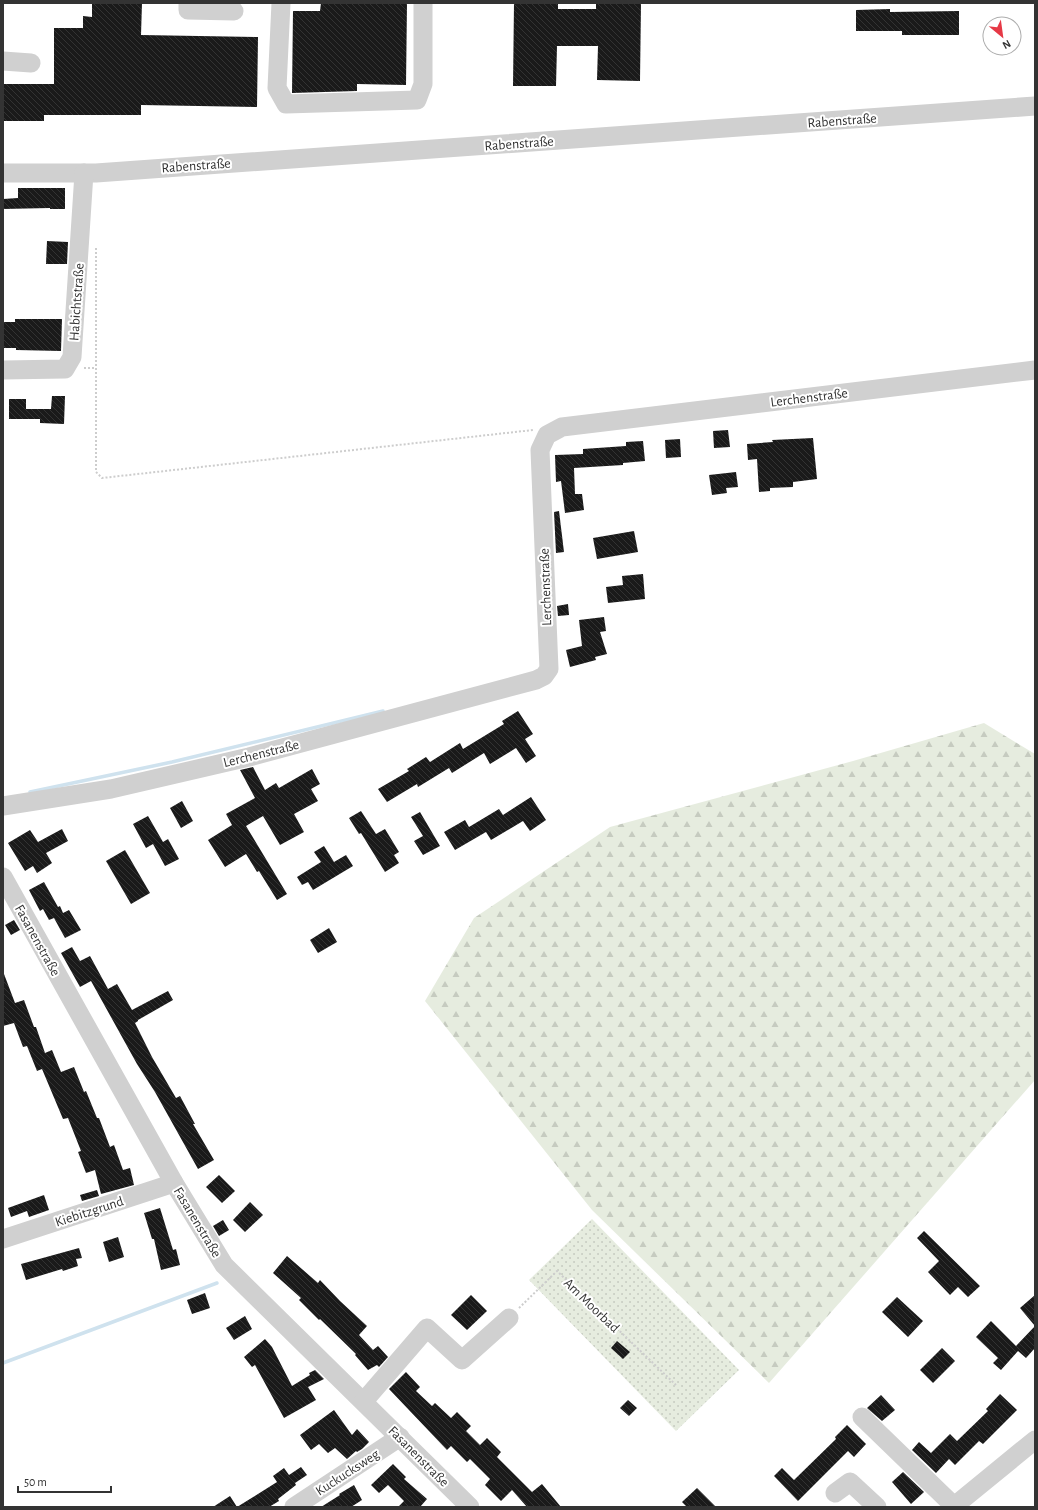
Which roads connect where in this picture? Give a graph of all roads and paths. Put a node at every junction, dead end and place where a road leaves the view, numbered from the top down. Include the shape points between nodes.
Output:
1 (188, 3) edge
2 (280, 3) edge
3 (423, 3) edge
4 (234, 11) dead end
5 (3, 62) edge
6 (31, 63) dead end
7 (1035, 106) edge
8 (3, 172) edge
9 (84, 173) junction
10 (96, 243) dead end
11 (3, 370) edge
12 (1035, 370) edge
13 (538, 430) dead end
14 (3, 806) edge
15 (3, 877) edge
16 (174, 1183) junction
17 (3, 1239) edge
18 (508, 1318) joint
19 (676, 1385) dead end
20 (364, 1401) junction
21 (862, 1416) dead end
22 (400, 1437) junction
23 (1035, 1440) edge
24 (835, 1493) dead end
25 (957, 1506) edge
26 (294, 1507) edge
27 (470, 1507) edge
28 (877, 1507) edge

1 - 4 street via 188,10
2 - 3 street via 277,88 286,104 417,100 423,84
5 - 6 street
7 - 9 street, Rabenstraße
8 - 9 street, Rabenstraße
9 - 11 street, Habichtstraße via 72,357 64,369
10 - 13 path via 96,472 102,478
12 - 14 street, Lerchenstraße via 562,427 547,435 540,450 549,669 544,676 249,757 111,789
15 - 16 street, Fasanenstraße
16 - 17 street, Kiebitzgrund
16 - 20 street, Fasanenstraße via 224,1265
18 - 19 path, Am Moorbad via 557,1271
18 - 20 street via 462,1360 427,1328
20 - 22 street, Fasanenstraße
21 - 25 street
22 - 26 street, Kuckucksweg
22 - 27 street, Fasanenstraße
23 - 25 street
24 - 28 street via 850,1482

